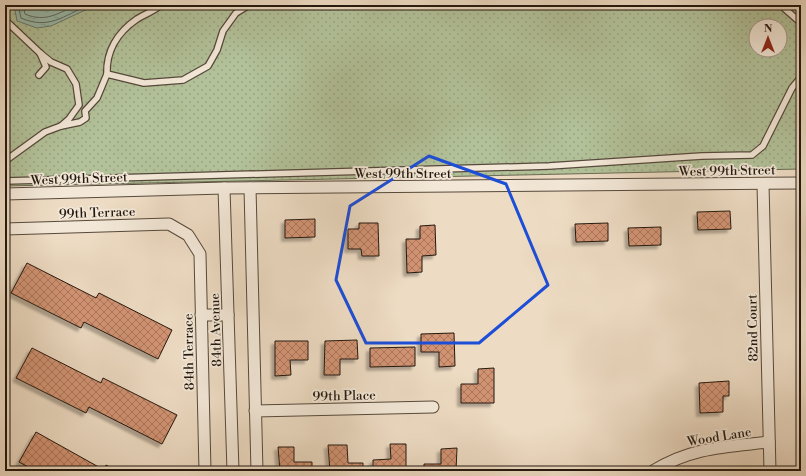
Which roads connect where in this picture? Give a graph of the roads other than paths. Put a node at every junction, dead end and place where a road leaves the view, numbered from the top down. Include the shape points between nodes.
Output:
1 (162, 5) edge
2 (249, 5) edge
3 (783, 5) edge
4 (5, 20) edge
5 (801, 23) edge
6 (40, 54) junction
7 (107, 74) junction
8 (39, 75) dead end
9 (801, 77) edge
10 (61, 126) junction
11 (5, 161) edge
12 (5, 181) edge
13 (801, 183) edge
14 (763, 184) junction
15 (224, 188) junction
16 (250, 188) junction
17 (5, 194) edge
18 (5, 229) edge
19 (188, 235) joint
20 (228, 314) junction
21 (201, 315) junction
22 (433, 407) dead end
23 (255, 411) junction
24 (769, 442) junction
25 (205, 471) edge
26 (233, 471) edge
27 (257, 471) edge
28 (653, 471) edge
29 (770, 471) edge

1 - 7 lane via 124,29 112,47 107,62
2 - 7 lane via 236,13 223,31 208,66 184,80 144,83
3 - 5 lane
4 - 6 lane
6 - 8 lane via 46,67
6 - 10 lane via 67,69 76,84 79,105 69,120
7 - 10 lane via 97,98 85,111 86,118
9 - 12 lane via 792,88 763,146 752,155 519,167
10 - 11 lane via 45,132
13 - 14 street, West 99th Street
14 - 16 street, West 99th Street
14 - 24 street, 82nd Court
15 - 16 street, West 99th Street
15 - 17 street, West 99th Street
15 - 20 street, 84th Avenue
16 - 23 street
18 - 19 street, 99th Terrace via 169,224
19 - 21 street, 84th Terrace via 200,254
20 - 21 street
20 - 26 street, 84th Avenue
21 - 25 street, 84th Terrace
22 - 23 street, 99th Place
23 - 27 street
24 - 28 street, Wood Lane via 698,450 671,460
24 - 29 street, 82nd Court

